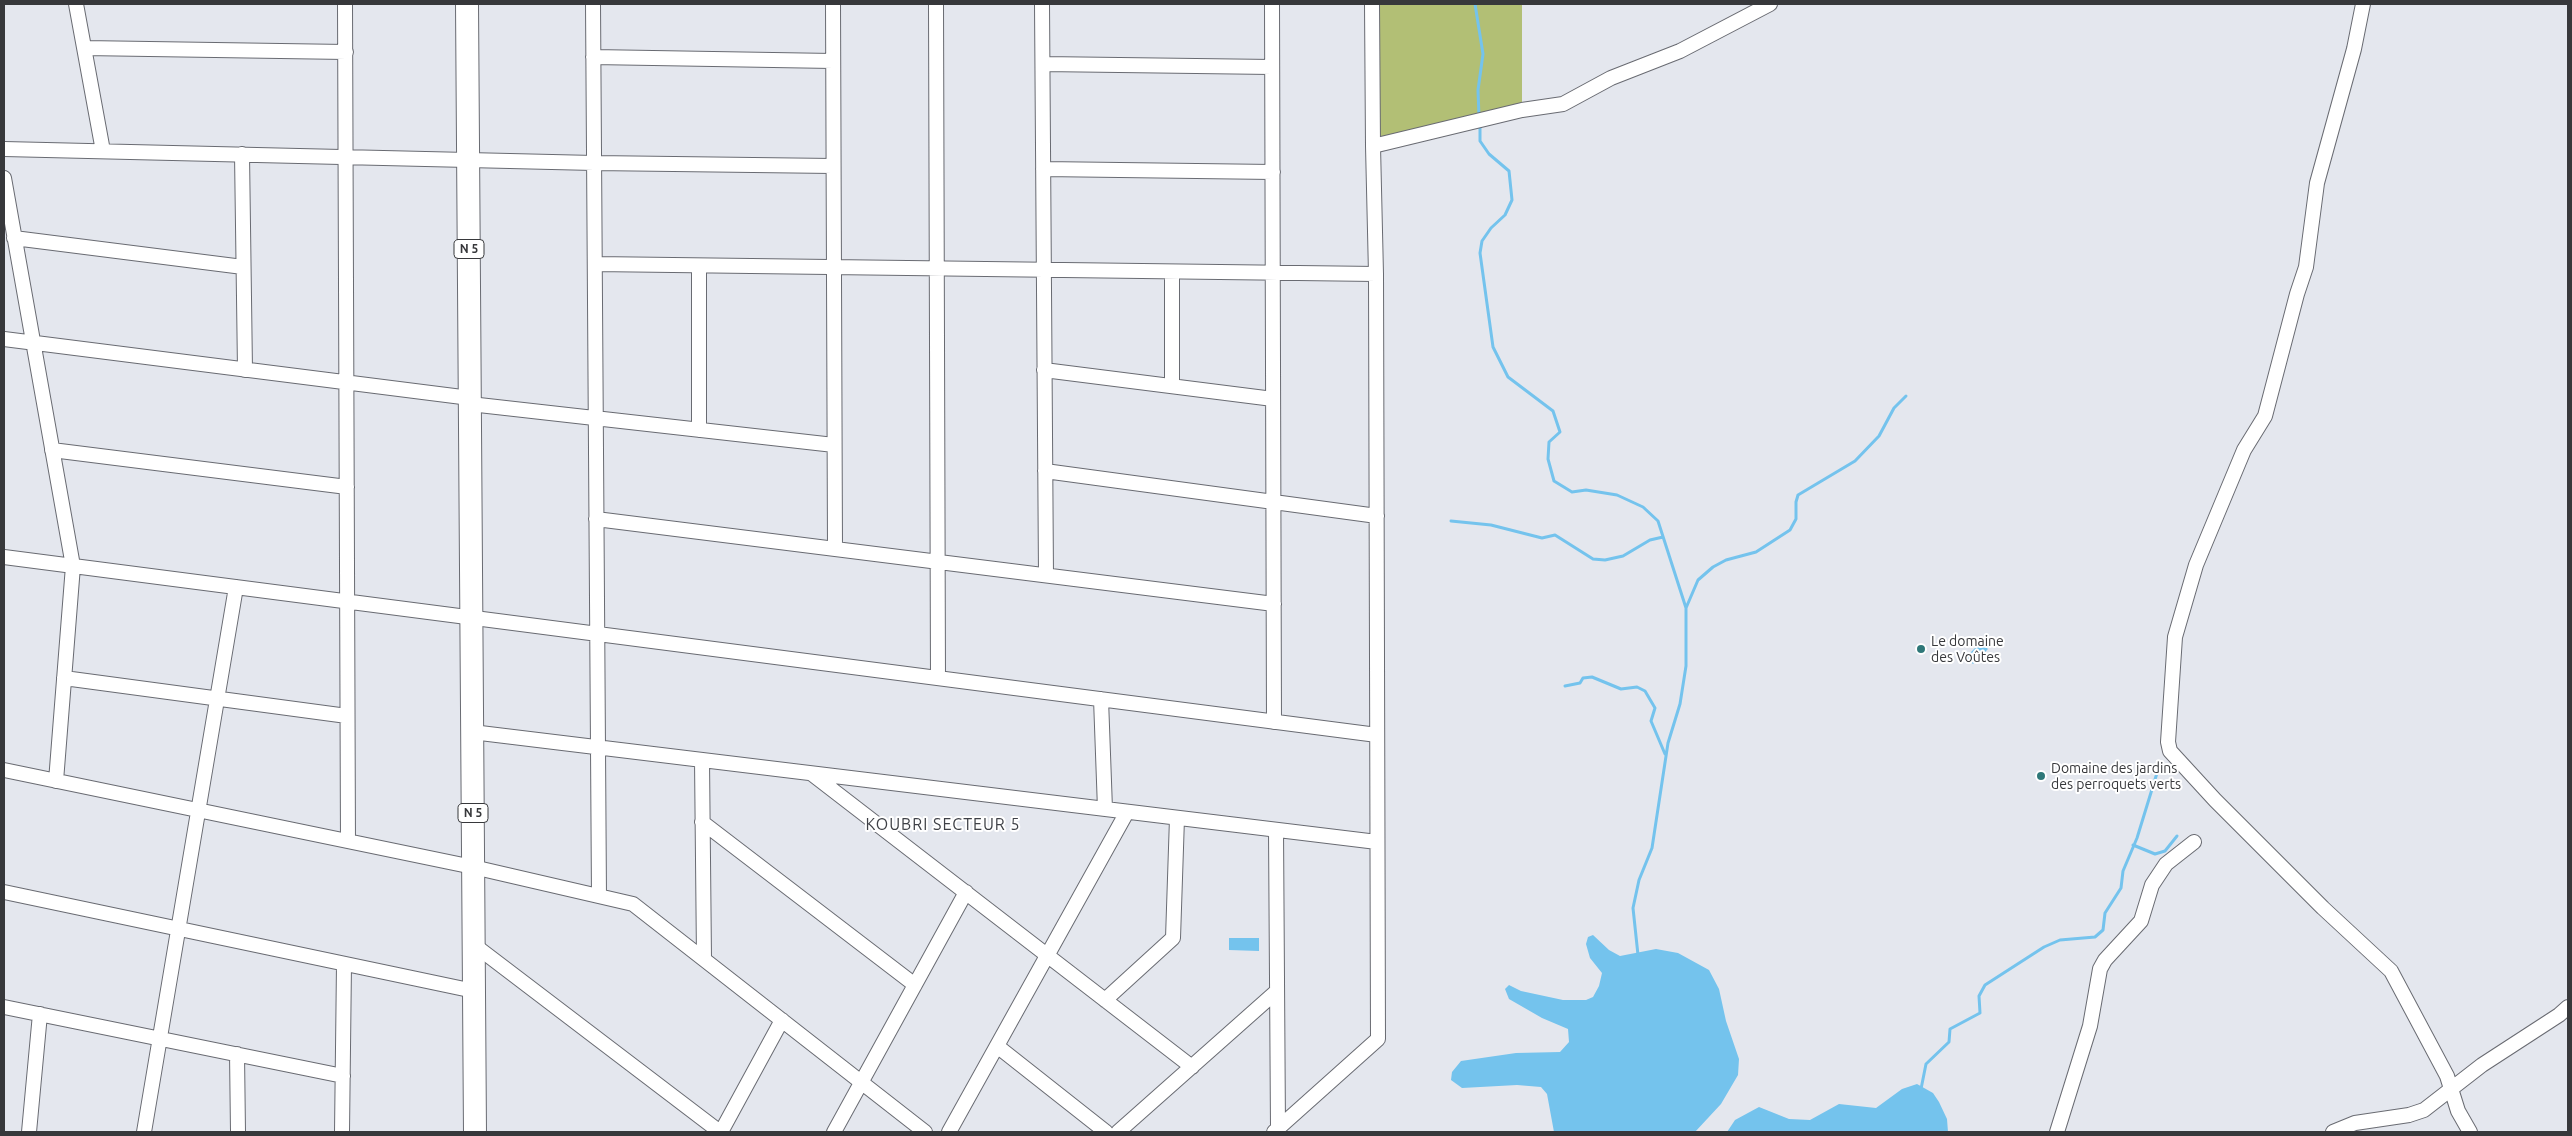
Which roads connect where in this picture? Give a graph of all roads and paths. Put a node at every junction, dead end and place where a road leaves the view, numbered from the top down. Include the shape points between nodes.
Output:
1 (76, 4) edge
2 (346, 4) edge
3 (467, 4) edge
4 (593, 4) edge
5 (833, 4) edge
6 (936, 4) edge
7 (1042, 4) edge
8 (1272, 4) edge
9 (1372, 4) edge
10 (1770, 4) edge
11 (2363, 4) edge
12 (84, 48) junction
13 (346, 52) junction
14 (594, 58) junction
15 (833, 61) junction
16 (1043, 64) junction
17 (1272, 67) junction
18 (1373, 146) junction
19 (4, 149) edge
20 (103, 151) junction
21 (242, 154) junction
22 (346, 156) junction
23 (468, 159) junction
24 (594, 163) junction
25 (833, 166) junction
26 (1042, 169) junction
27 (1273, 172) junction
28 (4, 178) edge
29 (14, 238) junction
30 (595, 264) junction
31 (699, 266) junction
32 (243, 267) junction
33 (834, 267) junction
34 (937, 269) junction
35 (1043, 270) junction
36 (1172, 272) junction
37 (1273, 273) junction
38 (1376, 274) junction
39 (4, 339) edge
40 (33, 343) junction
41 (245, 370) junction
42 (1044, 370) junction
43 (346, 383) junction
44 (1172, 386) junction
45 (1273, 399) junction
46 (470, 401) junction
47 (596, 418) junction
48 (698, 430) junction
49 (834, 445) junction
50 (52, 450) junction
51 (1045, 471) junction
52 (347, 487) junction
53 (1273, 502) junction
54 (1377, 516) junction
55 (596, 519) junction
56 (835, 549) junction
57 (4, 557) edge
58 (938, 562) junction
59 (73, 566) junction
60 (1046, 575) junction
61 (236, 587) junction
62 (347, 601) junction
63 (1274, 604) junction
64 (471, 617) junction
65 (597, 634) junction
66 (64, 678) junction
67 (938, 678) junction
68 (218, 698) junction
69 (1101, 699) junction
70 (348, 716) junction
71 (1274, 722) junction
72 (472, 732) junction
73 (1377, 735) junction
74 (598, 747) junction
75 (702, 760) junction
76 (4, 770) edge
77 (811, 773) junction
78 (56, 781) junction
79 (1105, 809) junction
80 (198, 811) junction
81 (1127, 812) junction
82 (1177, 818) junction
83 (702, 822) junction
84 (1276, 830) junction
85 (348, 841) junction
86 (1377, 842) junction
87 (2194, 842) dead end
88 (473, 867) junction
89 (4, 892) edge
90 (966, 892) junction
91 (599, 896) junction
92 (178, 929) junction
93 (474, 944) junction
94 (1047, 955) junction
95 (704, 960) junction
96 (344, 964) junction
97 (914, 985) junction
98 (474, 991) junction
99 (1277, 991) junction
100 (1104, 1000) junction
101 (2568, 1006) edge
102 (4, 1007) edge
103 (40, 1014) junction
104 (782, 1020) junction
105 (160, 1038) junction
106 (997, 1046) junction
107 (237, 1054) junction
108 (1192, 1067) junction
109 (343, 1076) junction
110 (861, 1082) junction
111 (2452, 1091) junction
112 (1276, 1130) edge
113 (477, 1131) edge
114 (29, 1132) edge
115 (144, 1132) edge
116 (238, 1132) edge
117 (342, 1132) edge
118 (720, 1132) edge
119 (834, 1132) edge
120 (925, 1132) edge
121 (949, 1132) edge
122 (1106, 1132) edge
123 (1118, 1132) edge
124 (2057, 1132) edge
125 (2333, 1132) edge
126 (2470, 1132) edge

1 - 12 street
2 - 13 street
3 - 23 highway, N 5
4 - 14 street
5 - 15 street
6 - 34 street
7 - 16 street
8 - 17 street
9 - 18 street
10 - 18 street via 1680,52 1611,78 1563,104 1522,110
11 - 111 street via 2317,183 2306,267 2265,416 2244,450 2196,565 2175,637 2168,742 2170,751 2215,800 2391,971
12 - 13 street
12 - 20 street
13 - 22 street
14 - 15 street
14 - 24 street
15 - 25 street
16 - 17 street
16 - 26 street
17 - 27 street
18 - 38 street
19 - 20 street
20 - 21 street
21 - 22 street
21 - 32 street
22 - 23 street
22 - 43 street
23 - 24 street
23 - 46 highway, N 5
24 - 25 street
24 - 30 street
25 - 33 street
26 - 27 street
26 - 35 street
27 - 37 street
28 - 29 street
29 - 32 street
29 - 40 street
30 - 31 street
30 - 47 street
31 - 33 street
31 - 48 street
32 - 41 street
33 - 34 street
33 - 49 street
34 - 35 street
34 - 58 street
35 - 36 street
35 - 42 street
36 - 37 street
36 - 44 street
37 - 38 street
37 - 45 street
38 - 54 street
39 - 40 street
40 - 41 street
40 - 50 street
41 - 43 street
42 - 44 street
42 - 51 street
43 - 46 street
43 - 52 street
44 - 45 street
45 - 53 street
46 - 47 street
46 - 64 highway, N 5
47 - 48 street
47 - 55 street
48 - 49 street
49 - 56 street
50 - 52 street
50 - 59 street
51 - 53 street
51 - 60 street
52 - 62 street
53 - 54 street
53 - 63 street
54 - 73 street
55 - 56 street
55 - 65 street
56 - 58 street
57 - 59 street
58 - 60 street
58 - 67 street
59 - 61 street
59 - 66 street
60 - 63 street
61 - 62 street
61 - 68 street
62 - 64 street
62 - 70 street
63 - 71 street
64 - 65 street
64 - 72 highway, N 5
65 - 67 street
65 - 74 street
66 - 68 street
66 - 78 street
67 - 69 street
68 - 70 street
68 - 80 street
69 - 71 street
69 - 79 street
70 - 85 street
71 - 73 street
72 - 74 street
72 - 88 highway, N 5
73 - 86 street
74 - 75 street
74 - 91 street
75 - 77 street
75 - 83 street
76 - 78 street
77 - 79 street
77 - 90 street
78 - 80 street
79 - 81 street
80 - 85 street
80 - 92 street
81 - 82 street
81 - 94 street
82 - 84 street
82 - 100 street via 1173,938
83 - 95 street
83 - 97 street
84 - 86 street
84 - 99 street
85 - 88 street
86 - 112 street via 1378,1039
87 - 124 street via 2166,864 2152,885 2141,921 2100,969 2090,1026
88 - 91 street
88 - 93 highway, N 5
89 - 92 street
90 - 94 street
90 - 97 street
91 - 95 street via 633,904
92 - 96 street
92 - 105 street
93 - 98 highway, N 5
93 - 118 street
94 - 100 street
94 - 106 street
95 - 104 street
96 - 98 street
96 - 109 street
97 - 110 street
98 - 113 highway, N 5
99 - 108 street
99 - 112 street
100 - 108 street
101 - 111 street via 2563,1013 2482,1065
102 - 103 street
103 - 105 street
103 - 114 street
104 - 110 street
104 - 118 street
105 - 107 street
105 - 115 street
106 - 121 street
106 - 122 street
107 - 109 street
107 - 116 street
108 - 123 street
109 - 117 street
110 - 119 street
110 - 120 street
111 - 125 street via 2424,1110 2355,1122
111 - 126 street via 2458,1111

